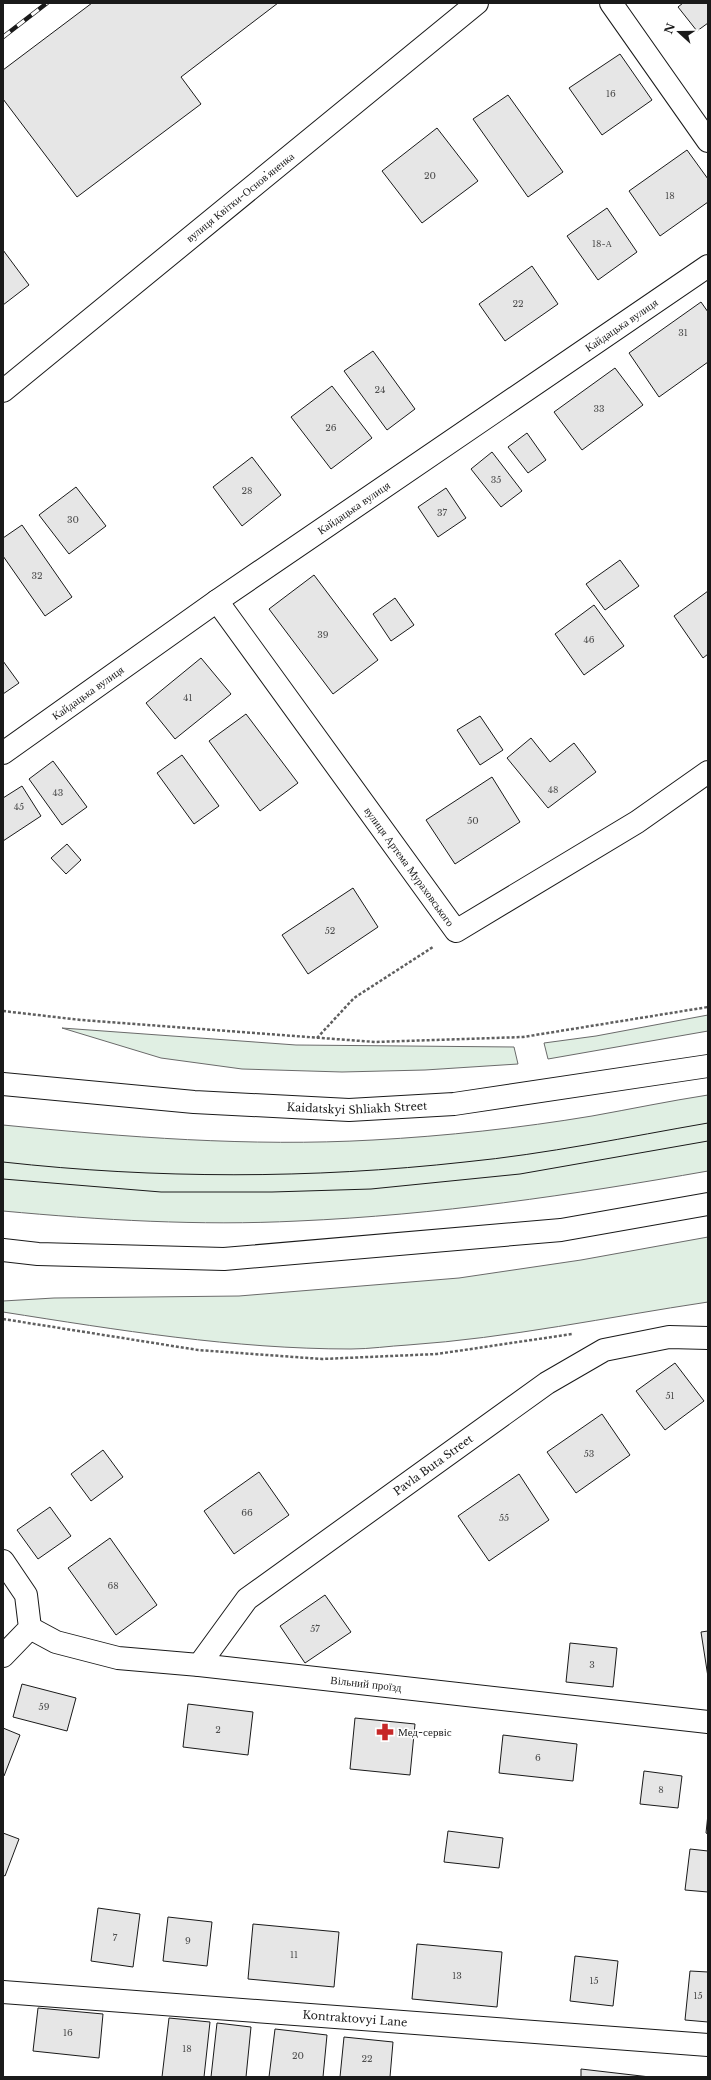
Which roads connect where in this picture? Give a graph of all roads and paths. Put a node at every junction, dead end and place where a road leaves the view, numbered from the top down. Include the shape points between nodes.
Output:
1 (477, 3) edge
2 (610, 3) edge
3 (708, 141) edge
4 (708, 266) edge
5 (3, 392) edge
6 (216, 601) junction
7 (3, 753) edge
8 (708, 772) edge
9 (456, 931) junction
10 (708, 1007) edge
11 (3, 1011) edge
12 (317, 1038) junction
13 (708, 1066) edge
14 (3, 1084) edge
15 (708, 1204) edge
16 (3, 1250) edge
17 (3, 1319) edge
18 (576, 1334) dead end
19 (708, 1338) edge
20 (3, 1561) edge
21 (30, 1628) junction
22 (3, 1656) edge
23 (198, 1665) junction
24 (708, 1722) edge
25 (3, 1992) edge
26 (708, 2044) edge

1 - 5 main road, вулиця Квітки-Основʼяненка
2 - 3 main road
4 - 6 main road, Кайдацька вулиця
6 - 7 main road, Кайдацька вулиця
6 - 9 main road, вулиця Артема Мураховського
8 - 9 main road, вулиця Артема Мураховського via 636,822
9 - 12 path via 354,998
10 - 12 path via 523,1037 375,1042
11 - 12 path via 81,1020
13 - 14 main road, Kaidatskyi Shliakh Street via 454,1104 349,1110 194,1102
15 - 16 main road via 561,1230 224,1259 38,1254
17 - 18 path via 198,1350 322,1359 437,1354
19 - 23 main road, Pavla Buta Street via 669,1337 604,1350 547,1383 247,1599
20 - 21 main road via 26,1595
21 - 22 main road
21 - 23 main road, Вільний проїзд via 56,1642 118,1658
23 - 24 main road, Вільний проїзд
25 - 26 main road, Kontraktovyi Lane

